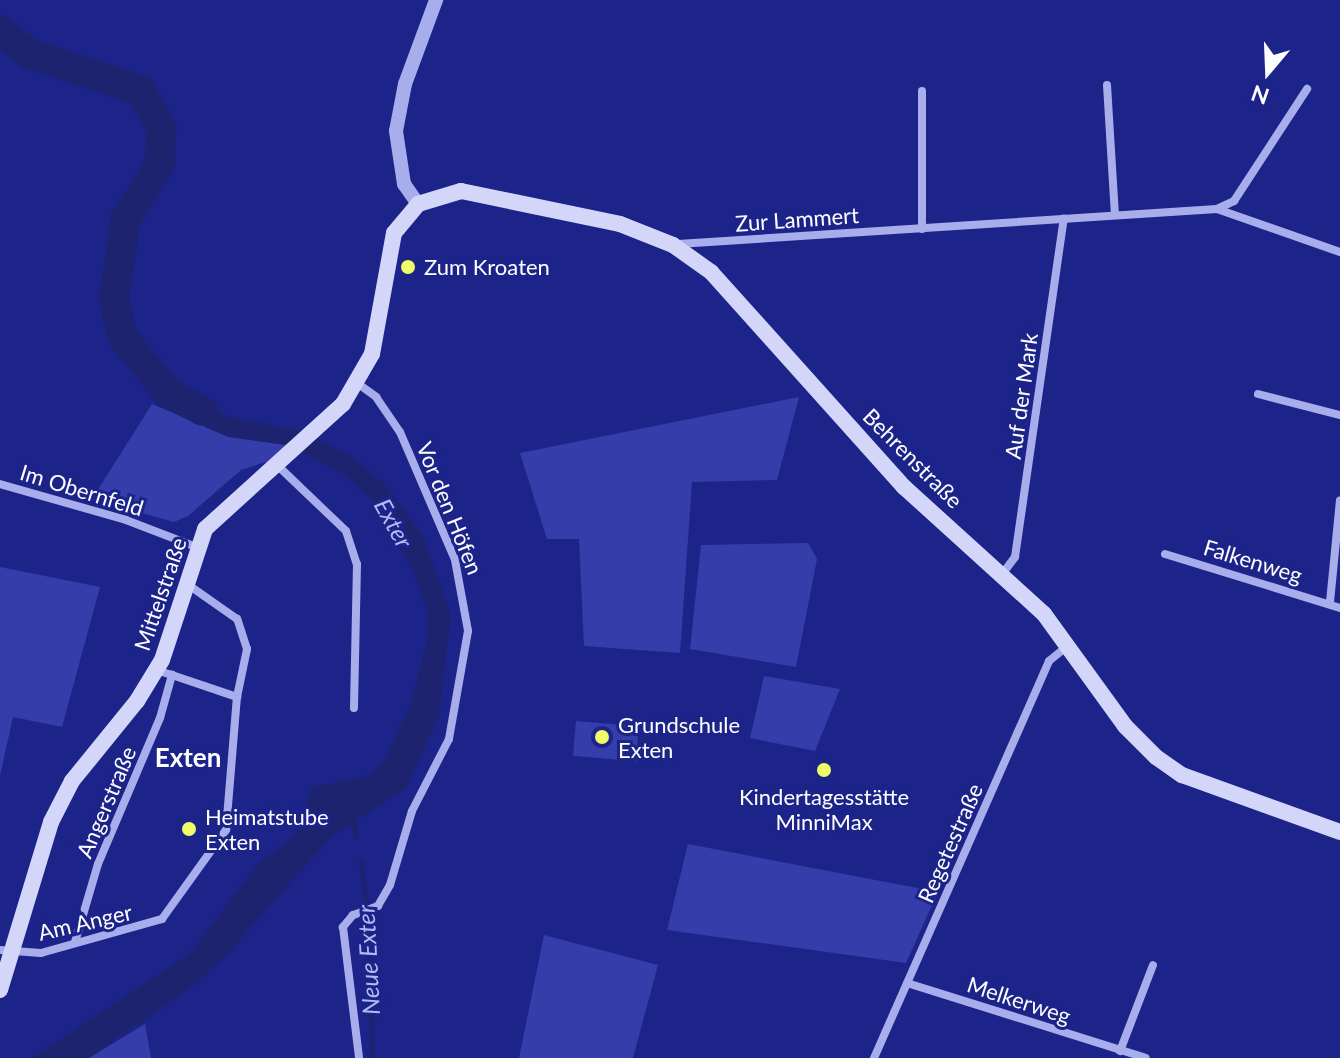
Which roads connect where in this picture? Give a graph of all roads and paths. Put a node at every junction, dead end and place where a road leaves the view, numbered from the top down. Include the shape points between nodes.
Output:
1 (436, 0) edge
2 (1107, 85) dead end
3 (1307, 89) dead end
4 (922, 91) dead end
5 (418, 204) junction
6 (1217, 209) junction
7 (1115, 215) junction
8 (1064, 219) junction
9 (922, 229) junction
10 (673, 245) junction
11 (1340, 252) edge
12 (357, 383) junction
13 (1258, 394) dead end
14 (1340, 415) edge
15 (280, 465) junction
16 (0, 484) edge
17 (1340, 500) edge
18 (199, 548) junction
19 (1165, 554) dead end
20 (1003, 573) junction
21 (187, 584) junction
22 (1330, 602) junction
23 (1340, 608) edge
24 (1066, 647) junction
25 (164, 673) junction
26 (237, 697) junction
27 (354, 708) dead end
28 (1340, 832) edge
29 (75, 942) junction
30 (6, 952) edge
31 (1153, 965) dead end
32 (907, 983) junction
33 (0, 990) edge
34 (1120, 1051) junction
35 (359, 1058) edge
36 (874, 1058) edge
37 (1146, 1058) edge

1 - 5 street via 405,84 396,131 397,163
2 - 7 street
3 - 6 street via 1234,201
4 - 9 street
5 - 10 main road, Behrenstraße via 461,191 620,224
5 - 12 main road, Mittelstraße via 394,233 372,354
6 - 7 street, Zur Lammert
6 - 11 street
7 - 8 street, Zur Lammert
8 - 9 street, Zur Lammert
8 - 20 street, Auf der Mark via 1015,557
9 - 10 street, Zur Lammert
10 - 20 main road, Behrenstraße via 711,272 904,487
12 - 15 main road, Mittelstraße
12 - 35 street, Vor den Höfen via 376,397 400,432 455,560 468,631 449,739 408,819 390,885 372,909 355,914 343,927
13 - 14 street
15 - 18 main road, Mittelstraße via 216,516
15 - 27 street via 346,531 357,564
16 - 18 street, Im Obernfeld via 126,520
17 - 22 street, Falkenweg
18 - 21 main road, Mittelstraße
19 - 22 street, Falkenweg via 1304,594 1316,604
20 - 24 main road, Behrenstraße via 1044,614
21 - 25 main road, Mittelstraße
21 - 26 street, Am Anger via 237,619 247,649
22 - 23 street, Falkenweg
24 - 28 main road, Behrenstraße via 1125,726 1182,775
24 - 32 street, Regetestraße via 1049,661
25 - 26 street
25 - 29 street, Angerstraße via 160,718 98,864
25 - 30 main road, Mittelstraße via 72,781 51,822
26 - 29 street, Am Anger via 226,830 162,919
29 - 30 street, Am Anger via 41,953
30 - 33 main road, Mittelstraße
31 - 34 street
32 - 34 street, Melkerweg
32 - 36 street, Regetestraße
34 - 37 street, Melkerweg

